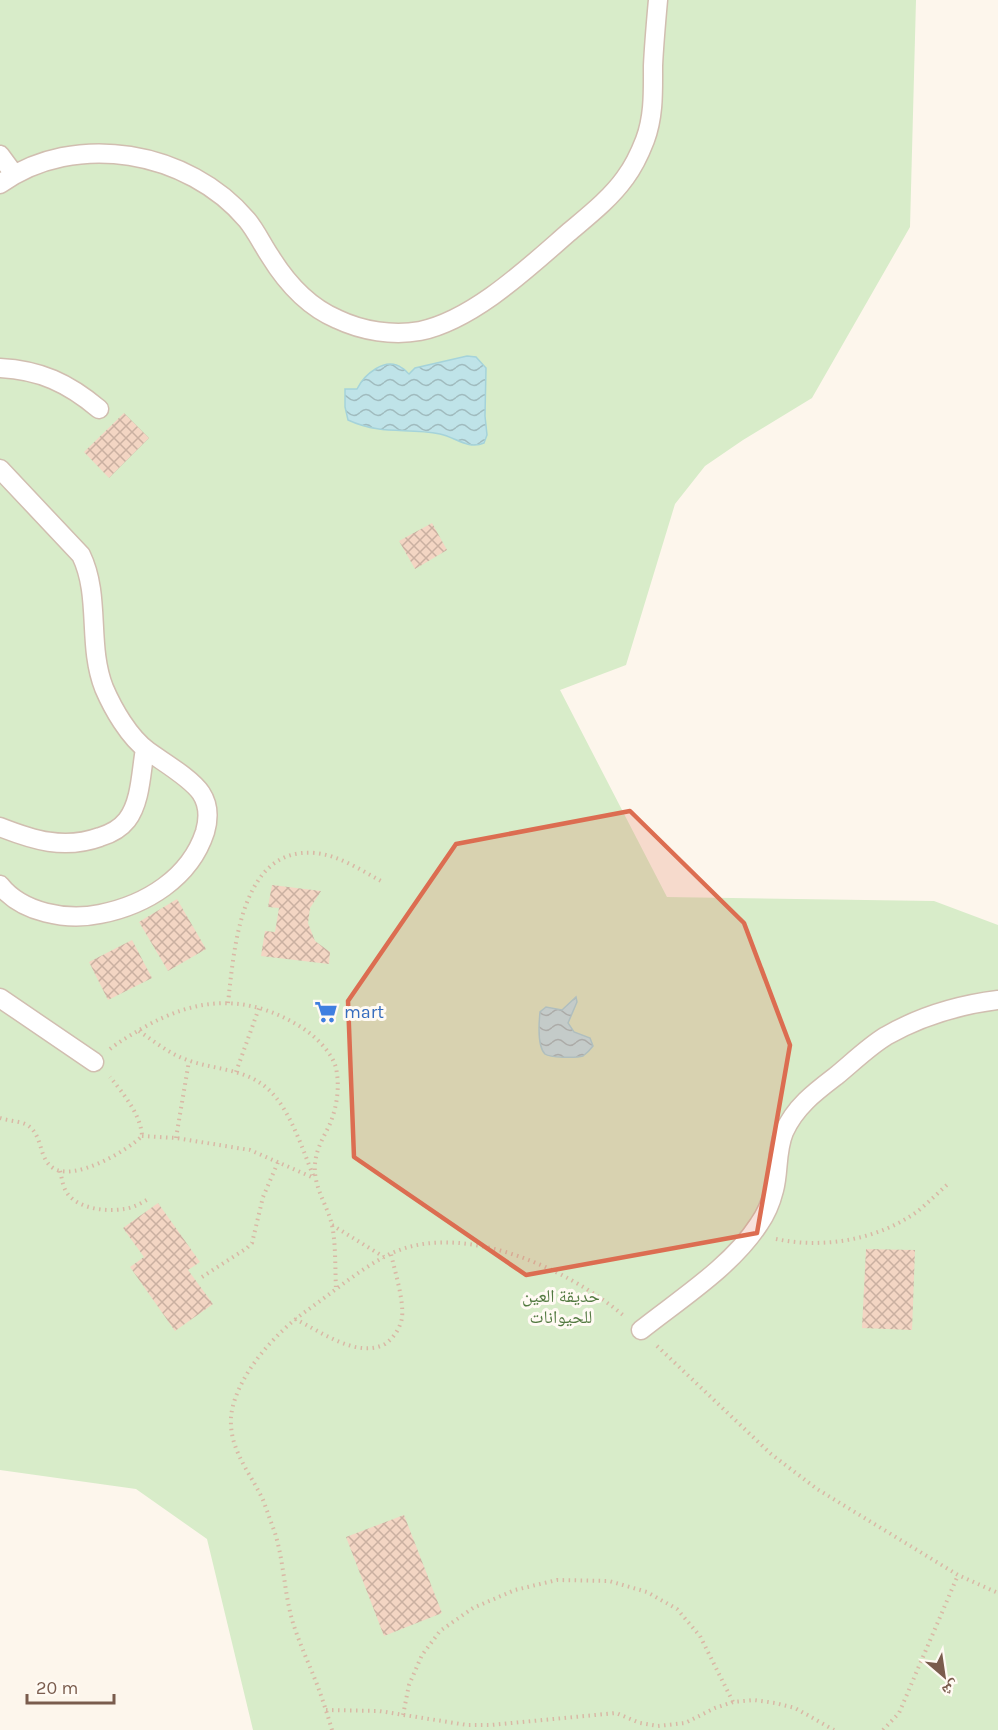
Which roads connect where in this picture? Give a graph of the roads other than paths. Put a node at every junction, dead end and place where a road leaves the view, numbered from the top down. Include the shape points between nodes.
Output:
1 (658, 0) edge
2 (0, 155) edge
3 (7, 179) edge
4 (0, 368) edge
5 (99, 409) dead end
6 (0, 469) edge
7 (145, 748) junction
8 (0, 827) edge
9 (0, 885) edge
10 (0, 998) edge
11 (998, 1000) edge
12 (94, 1062) road end
13 (641, 1330) road end

1 - 3 lane via 651,119 626,177 597,208 501,289 441,325 419,331 379,332 335,319 315,306 282,274 247,220 231,204 196,178 161,162 76,154 37,164
2 - 3 lane
4 - 5 lane via 41,374
6 - 7 lane via 81,555 88,569 96,664 104,689
7 - 8 lane via 135,803 128,820 117,830 70,844 50,843
7 - 9 lane via 200,791 207,805 208,823 201,842 182,872 146,898 124,908 70,917 19,902
10 - 12 lane
11 - 13 lane via 941,1011 884,1037 813,1094 790,1119 783,1135 775,1189 751,1234 708,1277

